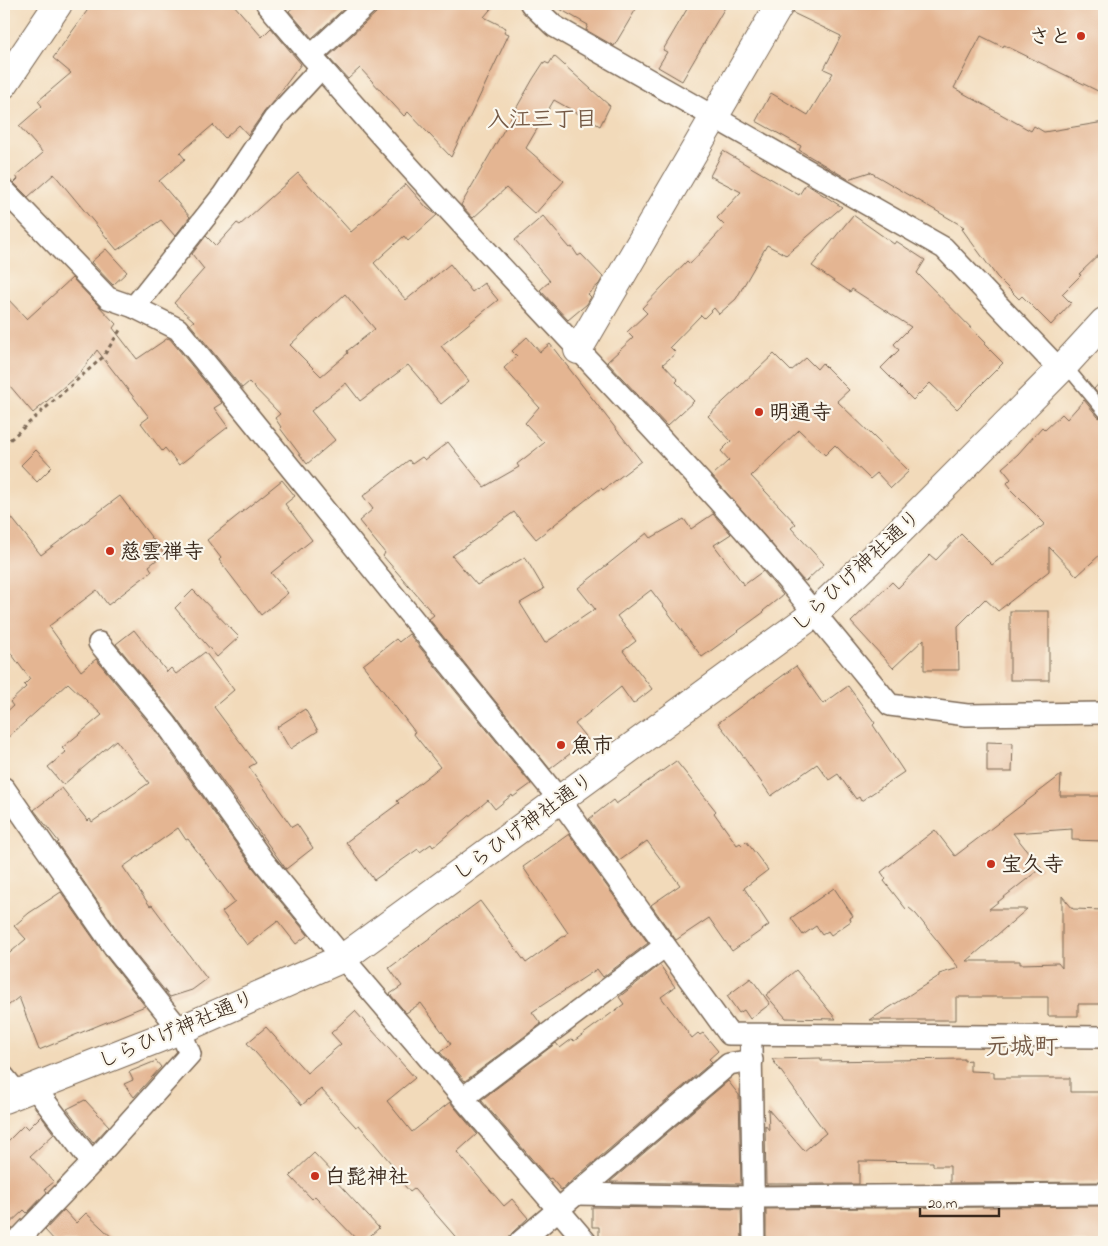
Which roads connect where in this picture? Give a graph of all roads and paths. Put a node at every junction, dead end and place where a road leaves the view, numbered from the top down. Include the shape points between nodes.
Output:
1 (58, 4) edge
2 (267, 4) edge
3 (367, 4) edge
4 (531, 4) edge
5 (780, 4) edge
6 (316, 62) junction
7 (4, 84) edge
8 (714, 118) junction
9 (4, 190) edge
10 (134, 307) junction
11 (1104, 322) edge
12 (578, 350) junction
13 (1062, 367) junction
14 (1104, 412) edge
15 (4, 444) edge
16 (815, 613) junction
17 (98, 643) dead end
18 (1104, 713) edge
19 (4, 788) edge
20 (559, 799) junction
21 (666, 946) junction
22 (342, 958) junction
23 (180, 1030) junction
24 (751, 1034) junction
25 (1104, 1037) edge
26 (752, 1060) junction
27 (15, 1089) edge
28 (463, 1098) junction
29 (92, 1163) junction
30 (576, 1194) junction
31 (1104, 1194) edge
32 (755, 1197) junction
33 (558, 1209) junction
34 (20, 1240) edge
35 (520, 1242) edge
36 (586, 1242) edge
37 (754, 1242) edge

1 - 7 street
2 - 6 street
3 - 6 street
4 - 8 street via 554,26
5 - 8 street
6 - 10 street via 223,195
6 - 12 street
8 - 12 street
8 - 13 street via 944,248
9 - 10 street via 108,298
10 - 15 path via 103,357
10 - 20 street via 178,329
11 - 13 street, しらひげ神社通り
12 - 16 street
13 - 14 lane
13 - 16 street, しらひげ神社通り
16 - 18 street via 890,705 968,715
16 - 20 street, しらひげ神社通り
17 - 22 street via 167,725 264,862
19 - 23 street via 117,951
20 - 21 street
20 - 22 street, しらひげ神社通り
21 - 24 street via 730,1034
21 - 28 street
22 - 23 street, しらひげ神社通り
22 - 28 street
23 - 27 street, しらひげ神社通り
23 - 29 street via 190,1054
24 - 25 street
24 - 26 street
26 - 30 street via 728,1064
26 - 32 street
27 - 29 street
28 - 33 street
29 - 34 street
30 - 32 street
30 - 33 street
31 - 32 street
32 - 37 street
33 - 35 street
33 - 36 street

